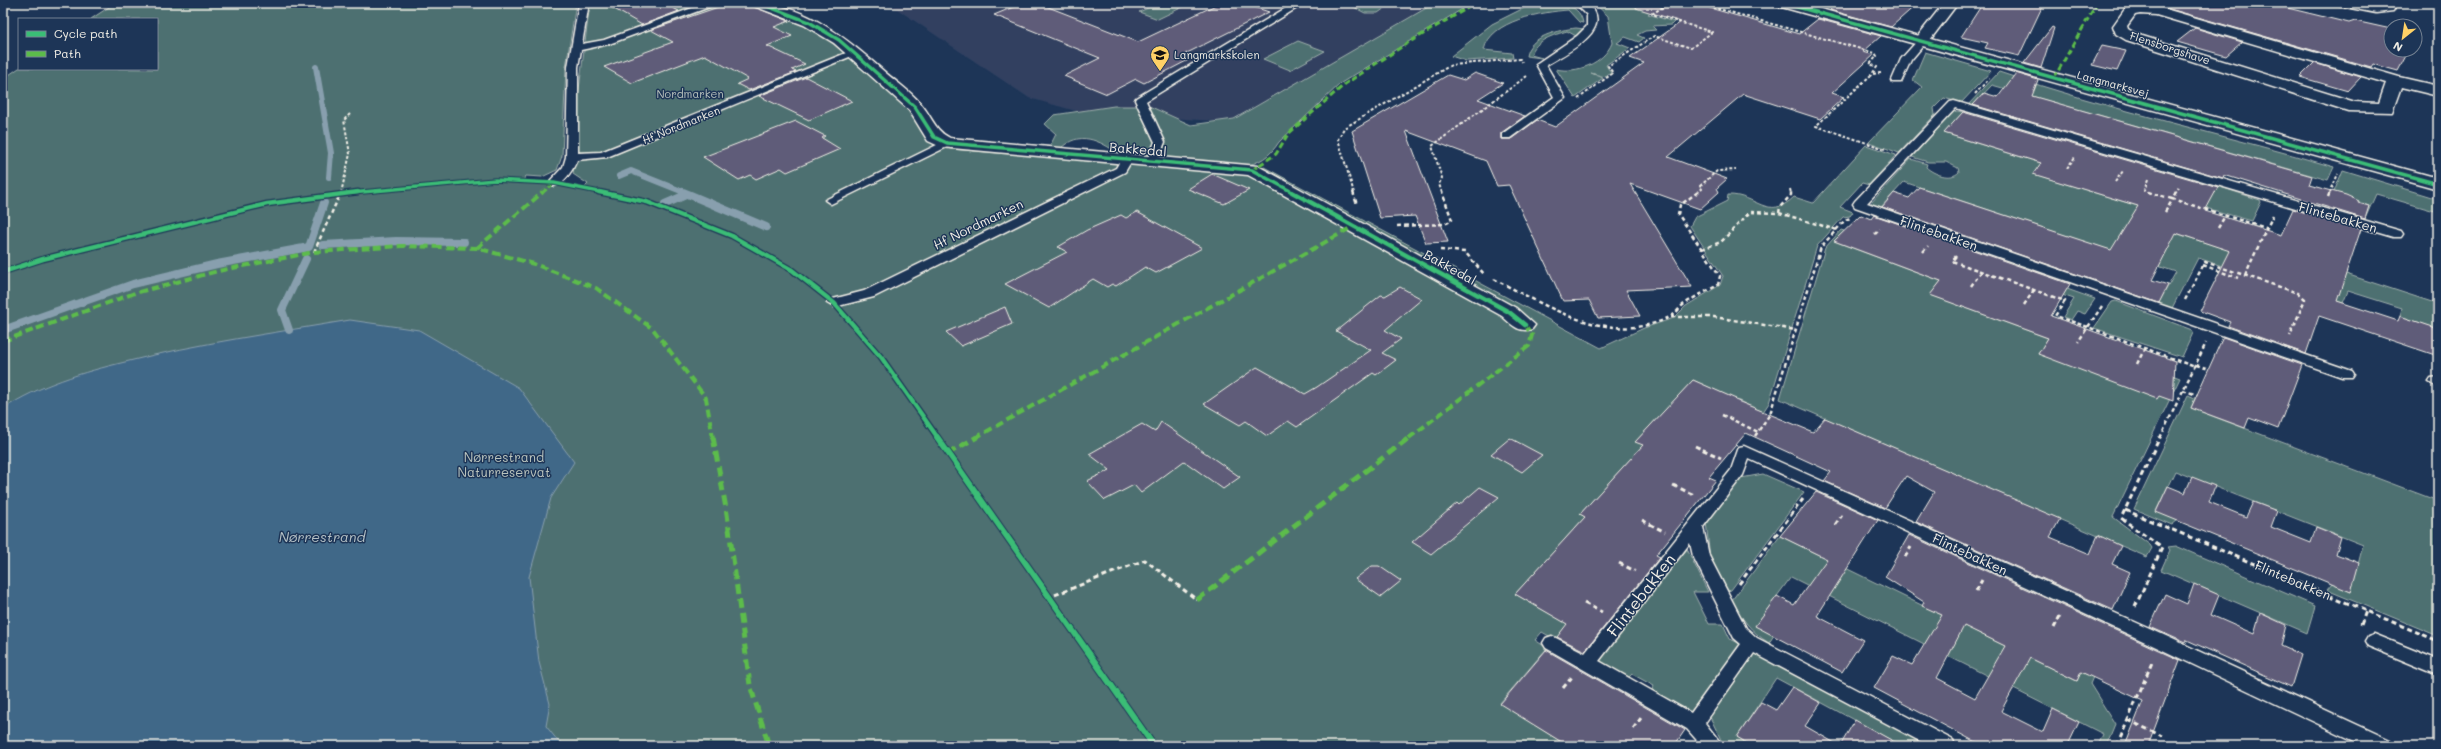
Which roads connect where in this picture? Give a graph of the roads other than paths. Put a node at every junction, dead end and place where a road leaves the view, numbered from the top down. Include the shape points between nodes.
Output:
1 (584, 3) edge
2 (715, 3) edge
3 (759, 3) edge
4 (1300, 3) edge
5 (1580, 3) edge
6 (1783, 3) edge
7 (1951, 3) edge
8 (2345, 3) edge
9 (2390, 3) edge
10 (1922, 41) junction
11 (576, 48) junction
12 (854, 53) junction
13 (1897, 80) dead end
14 (2395, 81) junction
15 (2438, 91) edge
16 (1506, 136) dead end
17 (947, 143) junction
18 (572, 157) junction
19 (1126, 160) junction
20 (1152, 162) junction
21 (554, 183) dead end
22 (2438, 184) edge
23 (831, 200) dead end
24 (2397, 234) dead end
25 (834, 303) dead end
26 (1525, 325) dead end
27 (2347, 374) dead end
28 (1695, 527) junction
29 (2374, 641) dead end
30 (1552, 643) dead end
31 (1751, 643) junction
32 (1587, 663) junction
33 (2438, 668) edge
34 (1694, 724) junction
35 (1714, 746) edge
36 (1946, 746) edge
37 (2383, 746) edge

1 - 11 lane
2 - 11 lane via 606,42
3 - 12 street, Bakkedal via 809,22 839,40
4 - 20 lane via 1140,100 1160,142
5 - 16 lane via 1589,10 1593,20 1592,27 1586,35 1541,64 1560,98
6 - 10 street, Langmarksvej
7 - 10 street
8 - 9 street via 2376,9 2388,8
10 - 13 lane via 1906,59
10 - 22 street, Langmarksvej
11 - 18 lane via 573,67
12 - 17 street, Bakkedal via 915,107 934,137
12 - 18 lane, Hf Nordmarken via 603,155
14 - 14 street, Flensborgshave via 2157,11 2130,12 2120,26 2121,31 2131,37 2354,107 2386,108
14 - 15 street, Flensborgshave
17 - 19 street, Bakkedal
17 - 23 lane
18 - 21 lane via 568,168
19 - 20 street, Bakkedal
19 - 25 lane, Hf Nordmarken via 1121,170 1114,174 869,294
20 - 26 street, Bakkedal via 1252,170 1509,312
24 - 27 lane, Flintebakken via 1954,104 1859,204
28 - 31 lane via 1701,556 1740,633
28 - 32 lane, Flintebakken
28 - 37 lane, Flintebakken via 1742,459 1814,483
29 - 33 lane
30 - 32 lane
31 - 34 lane
31 - 36 lane
32 - 34 lane
34 - 35 lane

